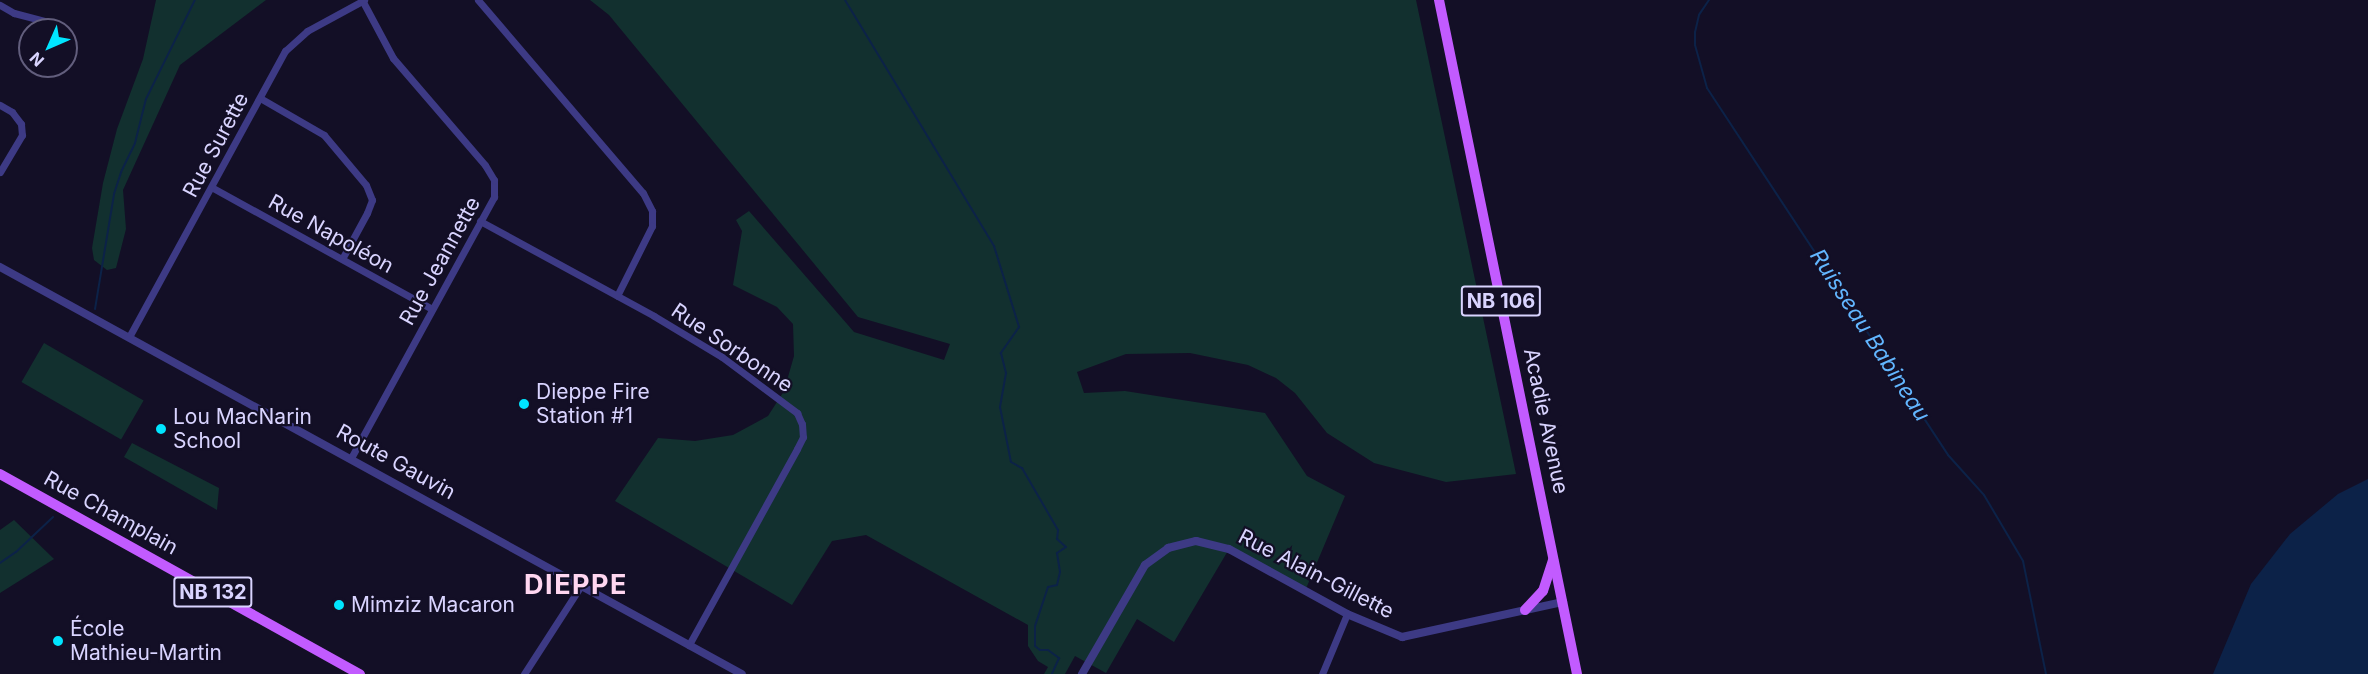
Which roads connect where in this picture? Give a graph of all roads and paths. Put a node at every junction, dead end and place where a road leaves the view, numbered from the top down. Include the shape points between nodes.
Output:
1 (363, 0) edge
2 (478, 0) edge
3 (1438, 0) edge
4 (0, 5) edge
5 (33, 18) edge
6 (260, 98) junction
7 (0, 105) edge
8 (0, 172) edge
9 (213, 188) junction
10 (480, 221) junction
11 (342, 259) junction
12 (0, 267) edge
13 (617, 296) junction
14 (432, 309) junction
15 (129, 337) junction
16 (351, 458) junction
17 (0, 474) edge
18 (1554, 557) junction
19 (582, 584) junction
20 (1563, 602) junction
21 (1525, 610) junction
22 (1347, 614) junction
23 (689, 645) junction
24 (360, 674) edge
25 (524, 674) edge
26 (742, 674) edge
27 (1082, 674) edge
28 (1322, 674) edge
29 (1577, 674) edge

1 - 6 street, Rue Surette via 297,39 285,51
1 - 10 street, Rue Jeannette via 393,58 494,180 494,197
2 - 13 street via 643,193 651,211 651,226
3 - 18 main road, Acadie Avenue / NB 106
4 - 5 street
6 - 9 street, Rue Surette
6 - 11 street via 324,135 366,185 372,200
7 - 8 street via 21,124 22,135
9 - 11 street, Rue Napoléon
9 - 15 street, Rue Surette
10 - 13 street, Rue Sorbonne
10 - 14 street, Rue Jeannette
11 - 14 street, Rue Napoléon
12 - 15 street, Route Gauvin
13 - 23 street, Rue Sorbonne via 722,357 787,404 802,424 803,437 797,449
14 - 16 street, Rue Jeannette
15 - 16 street, Route Gauvin
16 - 19 street, Route Gauvin
17 - 24 main road, Rue Champlain / NB 132
18 - 20 main road, Acadie Avenue / NB 106
18 - 21 main road via 1543,591
19 - 23 street, Route Gauvin
19 - 25 street
20 - 21 street, Rue Alain-Gillette
20 - 29 main road, Acadie Avenue / NB 106
21 - 22 street, Rue Alain-Gillette via 1402,637
22 - 27 street, Rue Alain-Gillette via 1229,549 1196,541 1168,548 1145,565
22 - 28 street
23 - 26 street, Route Gauvin

